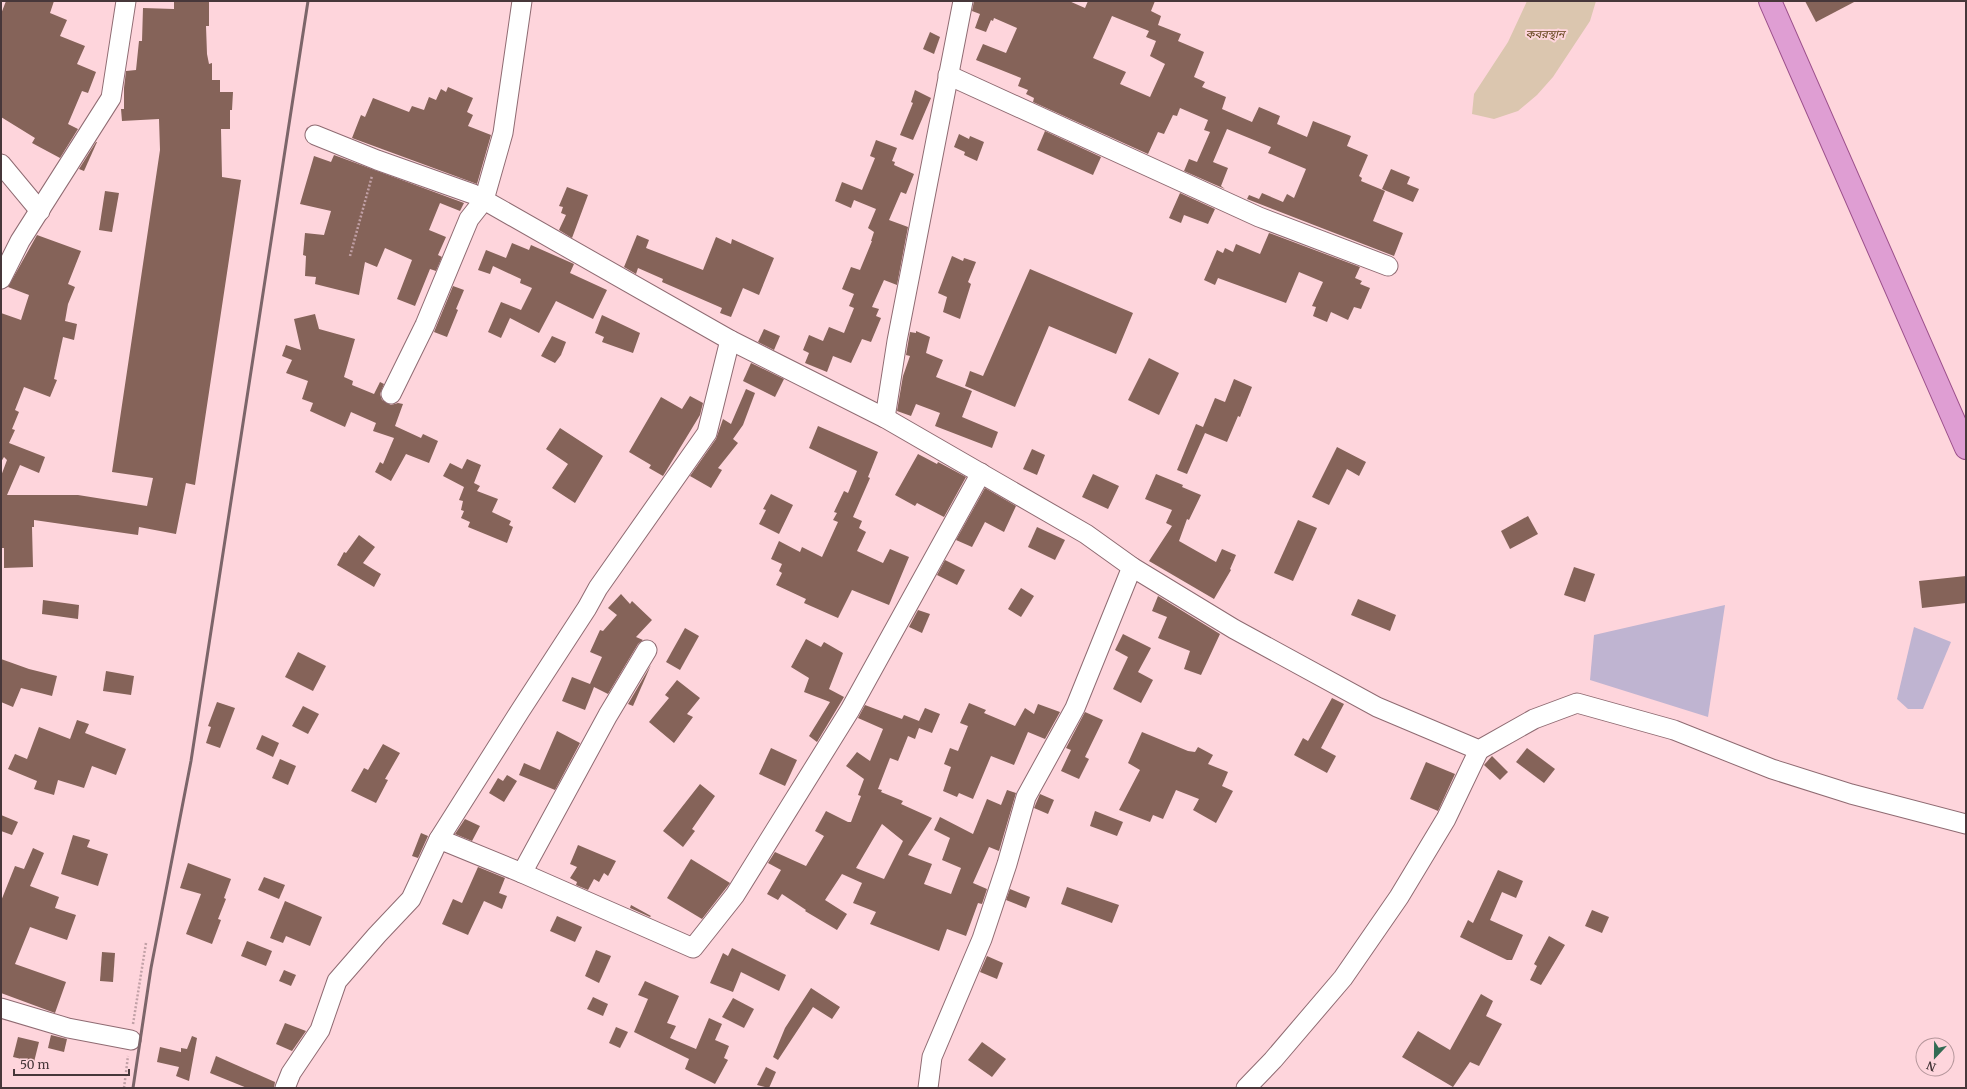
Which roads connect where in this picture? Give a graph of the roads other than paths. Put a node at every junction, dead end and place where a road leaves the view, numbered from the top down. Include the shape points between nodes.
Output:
1 (126, 1) edge
2 (522, 1) edge
3 (963, 1) edge
4 (1770, 1) edge
5 (948, 75) junction
6 (315, 135) dead end
7 (1, 164) edge
8 (484, 200) junction
9 (40, 211) junction
10 (1388, 266) dead end
11 (1, 279) edge
12 (730, 340) junction
13 (391, 394) dead end
14 (885, 418) junction
15 (1966, 448) edge
16 (981, 473) junction
17 (1132, 567) junction
18 (647, 650) dead end
19 (1479, 750) junction
20 (1966, 824) edge
21 (439, 839) junction
22 (522, 873) junction
23 (1, 1008) edge
24 (131, 1040) road end
25 (286, 1088) edge
26 (928, 1088) edge
27 (1246, 1088) edge

1 - 9 street via 111,98
2 - 8 street via 502,133
3 - 5 street
4 - 15 main road
5 - 10 street via 1259,217
5 - 14 street via 897,341
6 - 8 street
7 - 9 street
8 - 12 street
8 - 13 street via 469,219 425,325
9 - 11 street via 20,241
12 - 14 street
12 - 21 street via 707,433 598,588
14 - 16 street
16 - 17 street via 1086,534
16 - 22 street via 850,710 735,895 693,948
17 - 19 street via 1234,628 1377,707
17 - 26 street via 1075,708 1026,797 982,939 932,1057
18 - 22 street via 608,715
19 - 20 street via 1534,719 1577,703 1674,730 1772,769 1851,794
19 - 27 street via 1446,819 1399,897 1348,972
21 - 22 street
21 - 25 street via 411,899 337,981 320,1030 291,1073
23 - 24 street via 68,1028

